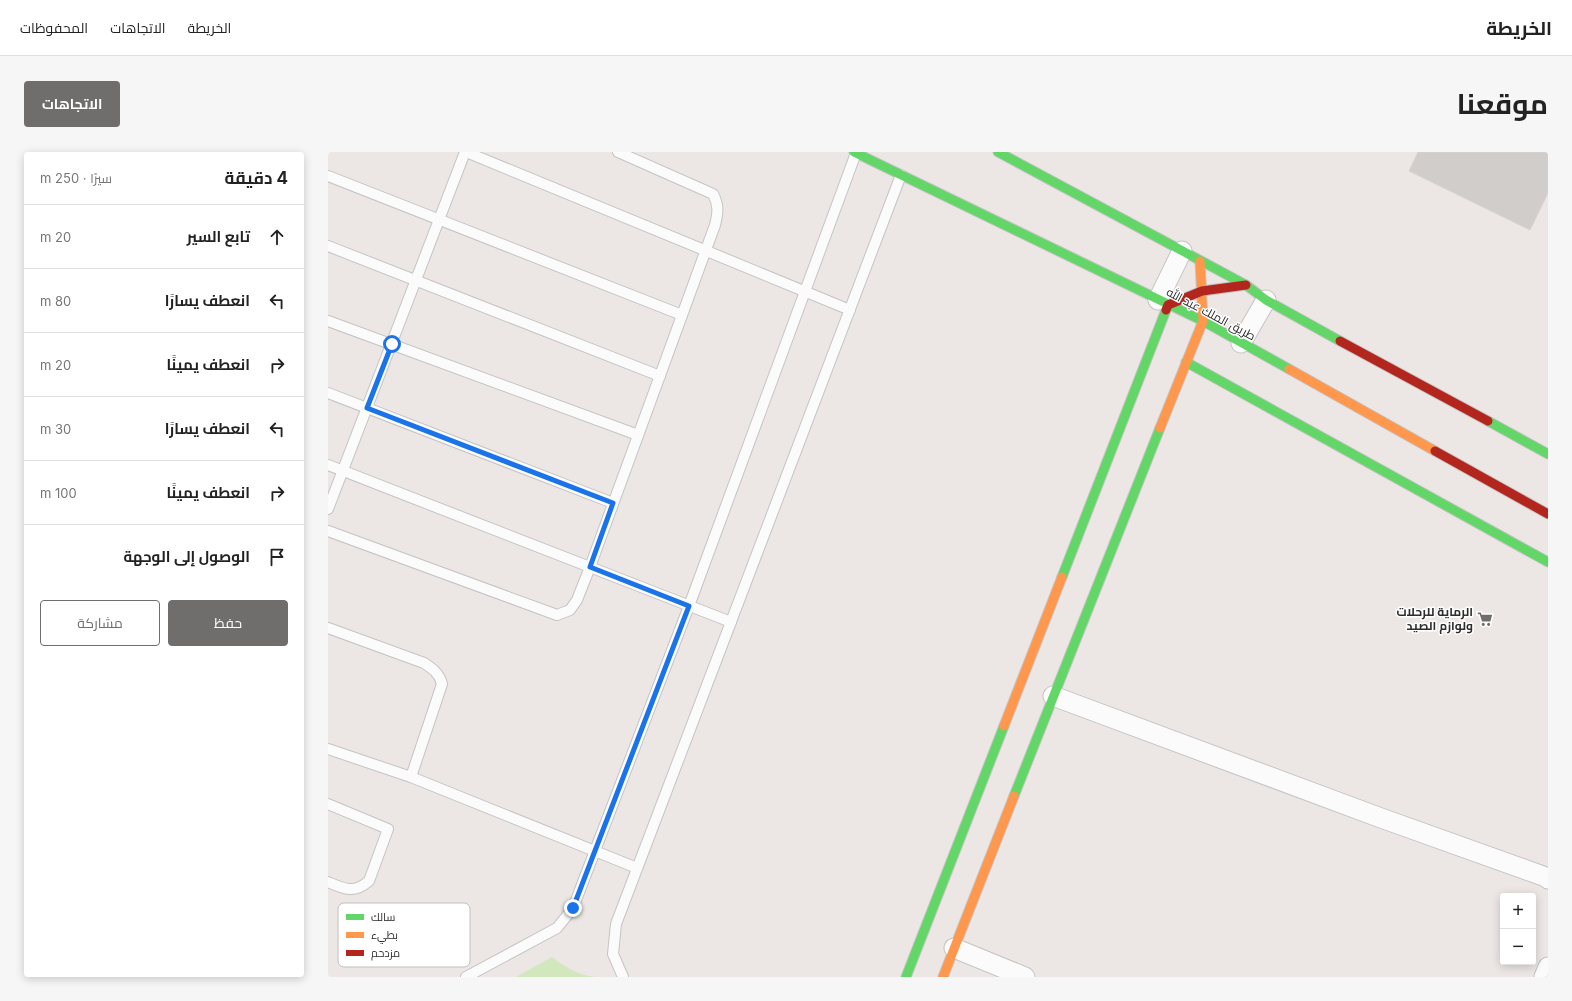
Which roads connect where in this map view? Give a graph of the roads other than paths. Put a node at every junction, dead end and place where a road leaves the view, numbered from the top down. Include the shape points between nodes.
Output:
1 (465, 152) edge
2 (618, 152) edge
3 (998, 152) edge
4 (855, 153) edge
5 (902, 175) junction
6 (328, 176) edge
7 (439, 219) junction
8 (328, 246) edge
9 (706, 250) junction
10 (1182, 251) junction
11 (1200, 261) junction
12 (416, 281) junction
13 (1246, 285) junction
14 (805, 291) junction
15 (1202, 291) junction
16 (1266, 300) junction
17 (1163, 302) junction
18 (850, 310) junction
19 (682, 315) junction
20 (328, 321) edge
21 (1203, 321) junction
22 (1240, 343) junction
23 (392, 344) junction
24 (1186, 362) junction
25 (660, 376) junction
26 (328, 394) edge
27 (367, 408) junction
28 (638, 434) junction
29 (1548, 454) edge
30 (328, 465) edge
31 (343, 470) junction
32 (613, 503) junction
33 (328, 509) edge
34 (1548, 514) edge
35 (328, 531) edge
36 (1548, 562) edge
37 (590, 567) junction
38 (689, 606) junction
39 (731, 622) junction
40 (328, 628) edge
41 (1053, 696) junction
42 (328, 749) edge
43 (411, 777) junction
44 (328, 804) edge
45 (594, 851) junction
46 (637, 868) junction
47 (1548, 879) edge
48 (328, 882) edge
49 (954, 948) junction
50 (1548, 967) edge
51 (466, 977) edge
52 (623, 977) edge
53 (906, 977) edge
54 (943, 977) edge
55 (1025, 977) edge
56 (1544, 977) edge

1 - 7 lane
1 - 9 lane
2 - 9 lane via 713,194 718,208 717,216
3 - 10 street
4 - 5 street, طريق الملك عبد الله
4 - 14 lane
5 - 17 street, طريق الملك عبد الله
5 - 18 lane
6 - 7 lane
7 - 12 lane
7 - 19 lane
8 - 12 lane
9 - 14 lane
9 - 19 lane
10 - 11 street
10 - 17 street
11 - 13 street
11 - 15 street
12 - 23 lane
12 - 25 lane
13 - 15 street
13 - 16 street
14 - 18 lane
14 - 38 lane
15 - 17 street
15 - 21 street
16 - 22 street
16 - 29 street
17 - 21 street, طريق الملك عبد الله
17 - 53 street
18 - 39 lane
19 - 25 lane
20 - 23 lane
21 - 22 street, طريق الملك عبد الله
21 - 24 street
22 - 34 street, طريق الملك عبد الله
23 - 27 lane
23 - 28 lane
24 - 36 street
24 - 41 street
25 - 28 lane
26 - 27 lane
27 - 31 lane
27 - 32 lane
28 - 32 lane
30 - 31 lane
31 - 33 lane
31 - 37 lane
32 - 37 lane
35 - 37 lane via 557,615 570,610 577,600
37 - 38 lane
38 - 39 lane
38 - 45 lane
39 - 46 lane
40 - 43 lane via 424,663 440,677 442,684
41 - 47 street
41 - 49 street
42 - 43 lane
43 - 45 lane
44 - 48 lane via 388,828 369,881 354,889 346,889
45 - 46 lane
45 - 51 lane via 573,908 557,928
46 - 52 lane via 616,924 613,954
49 - 54 street
49 - 55 street
50 - 56 street

